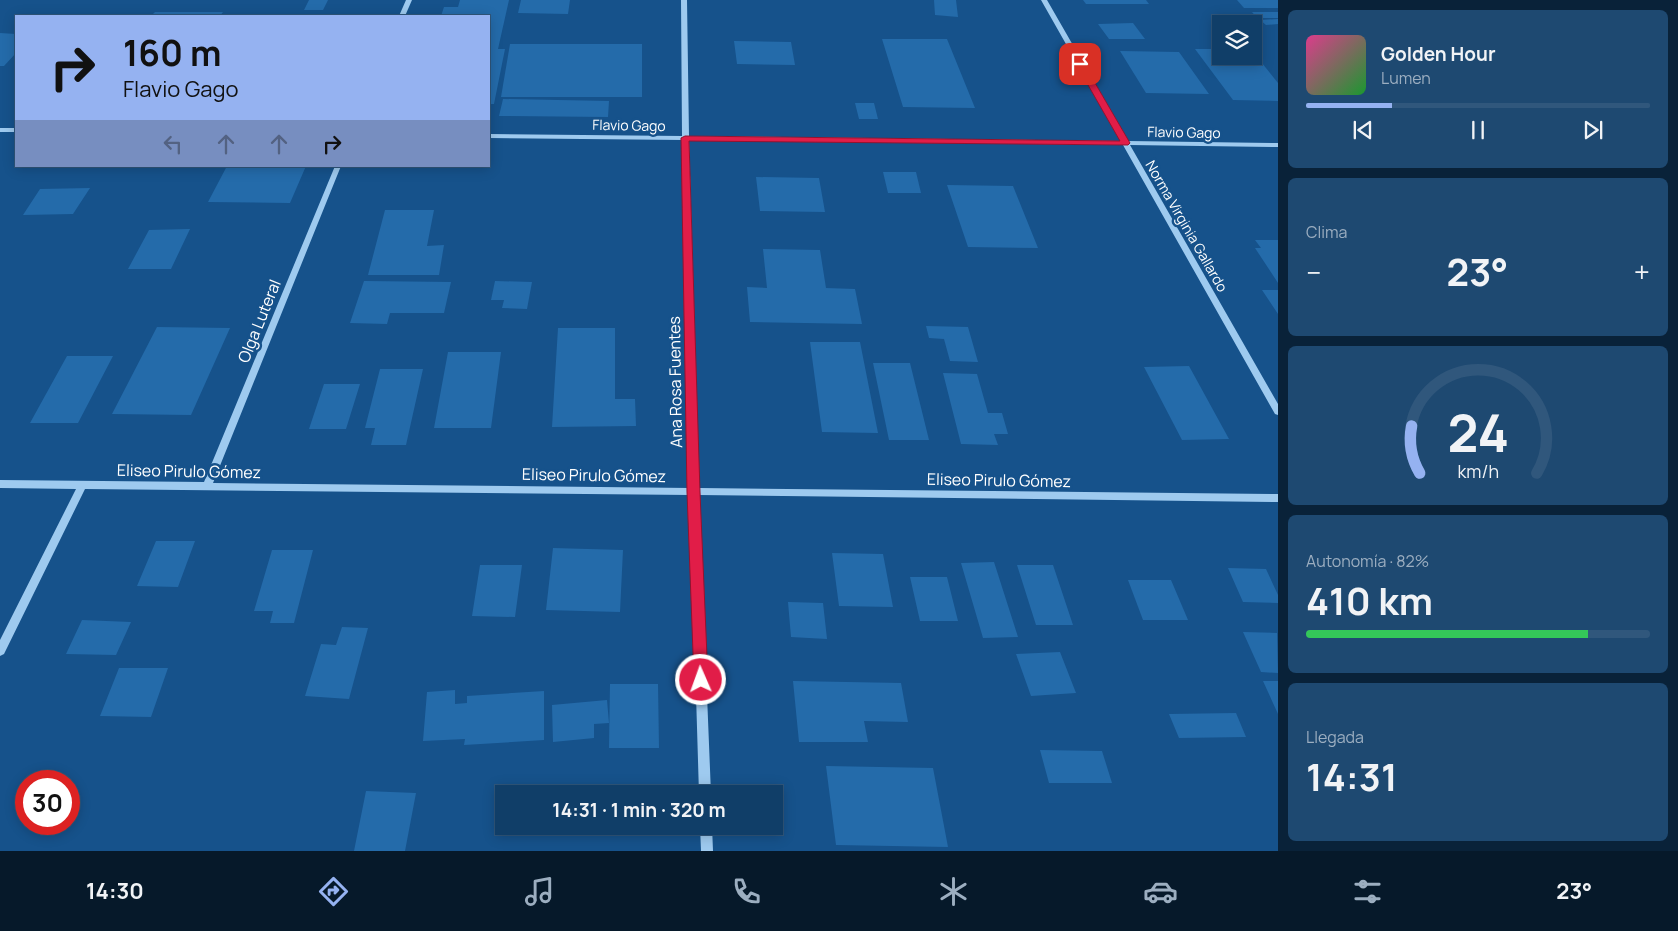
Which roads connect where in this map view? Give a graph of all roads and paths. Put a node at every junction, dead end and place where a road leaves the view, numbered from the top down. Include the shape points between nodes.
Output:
1 (409, 0) edge
2 (684, 0) edge
3 (1044, 0) edge
4 (402, 15) edge
5 (0, 130) edge
6 (15, 130) edge
7 (490, 136) edge
8 (685, 138) junction
9 (1126, 143) junction
10 (1278, 145) edge
11 (338, 167) edge
12 (1278, 412) edge
13 (0, 484) edge
14 (82, 485) junction
15 (207, 486) junction
16 (694, 492) junction
17 (1278, 498) edge
18 (0, 650) edge
19 (705, 785) edge
20 (706, 835) edge
21 (707, 851) edge

1 - 4 street
2 - 8 street, Ana Rosa Fuentes
3 - 9 street, Norma Virginia Gallardo
5 - 6 street
7 - 8 street, Flavio Gago
8 - 9 street, Flavio Gago
8 - 16 street, Ana Rosa Fuentes
9 - 10 street, Flavio Gago
9 - 12 street, Norma Virginia Gallardo
11 - 15 street, Olga Luteral
13 - 14 street, Eliseo Pirulo Gómez
14 - 15 street, Eliseo Pirulo Gómez
14 - 18 street
15 - 16 street, Eliseo Pirulo Gómez
16 - 17 street, Eliseo Pirulo Gómez
16 - 19 street, Ana Rosa Fuentes
20 - 21 street

